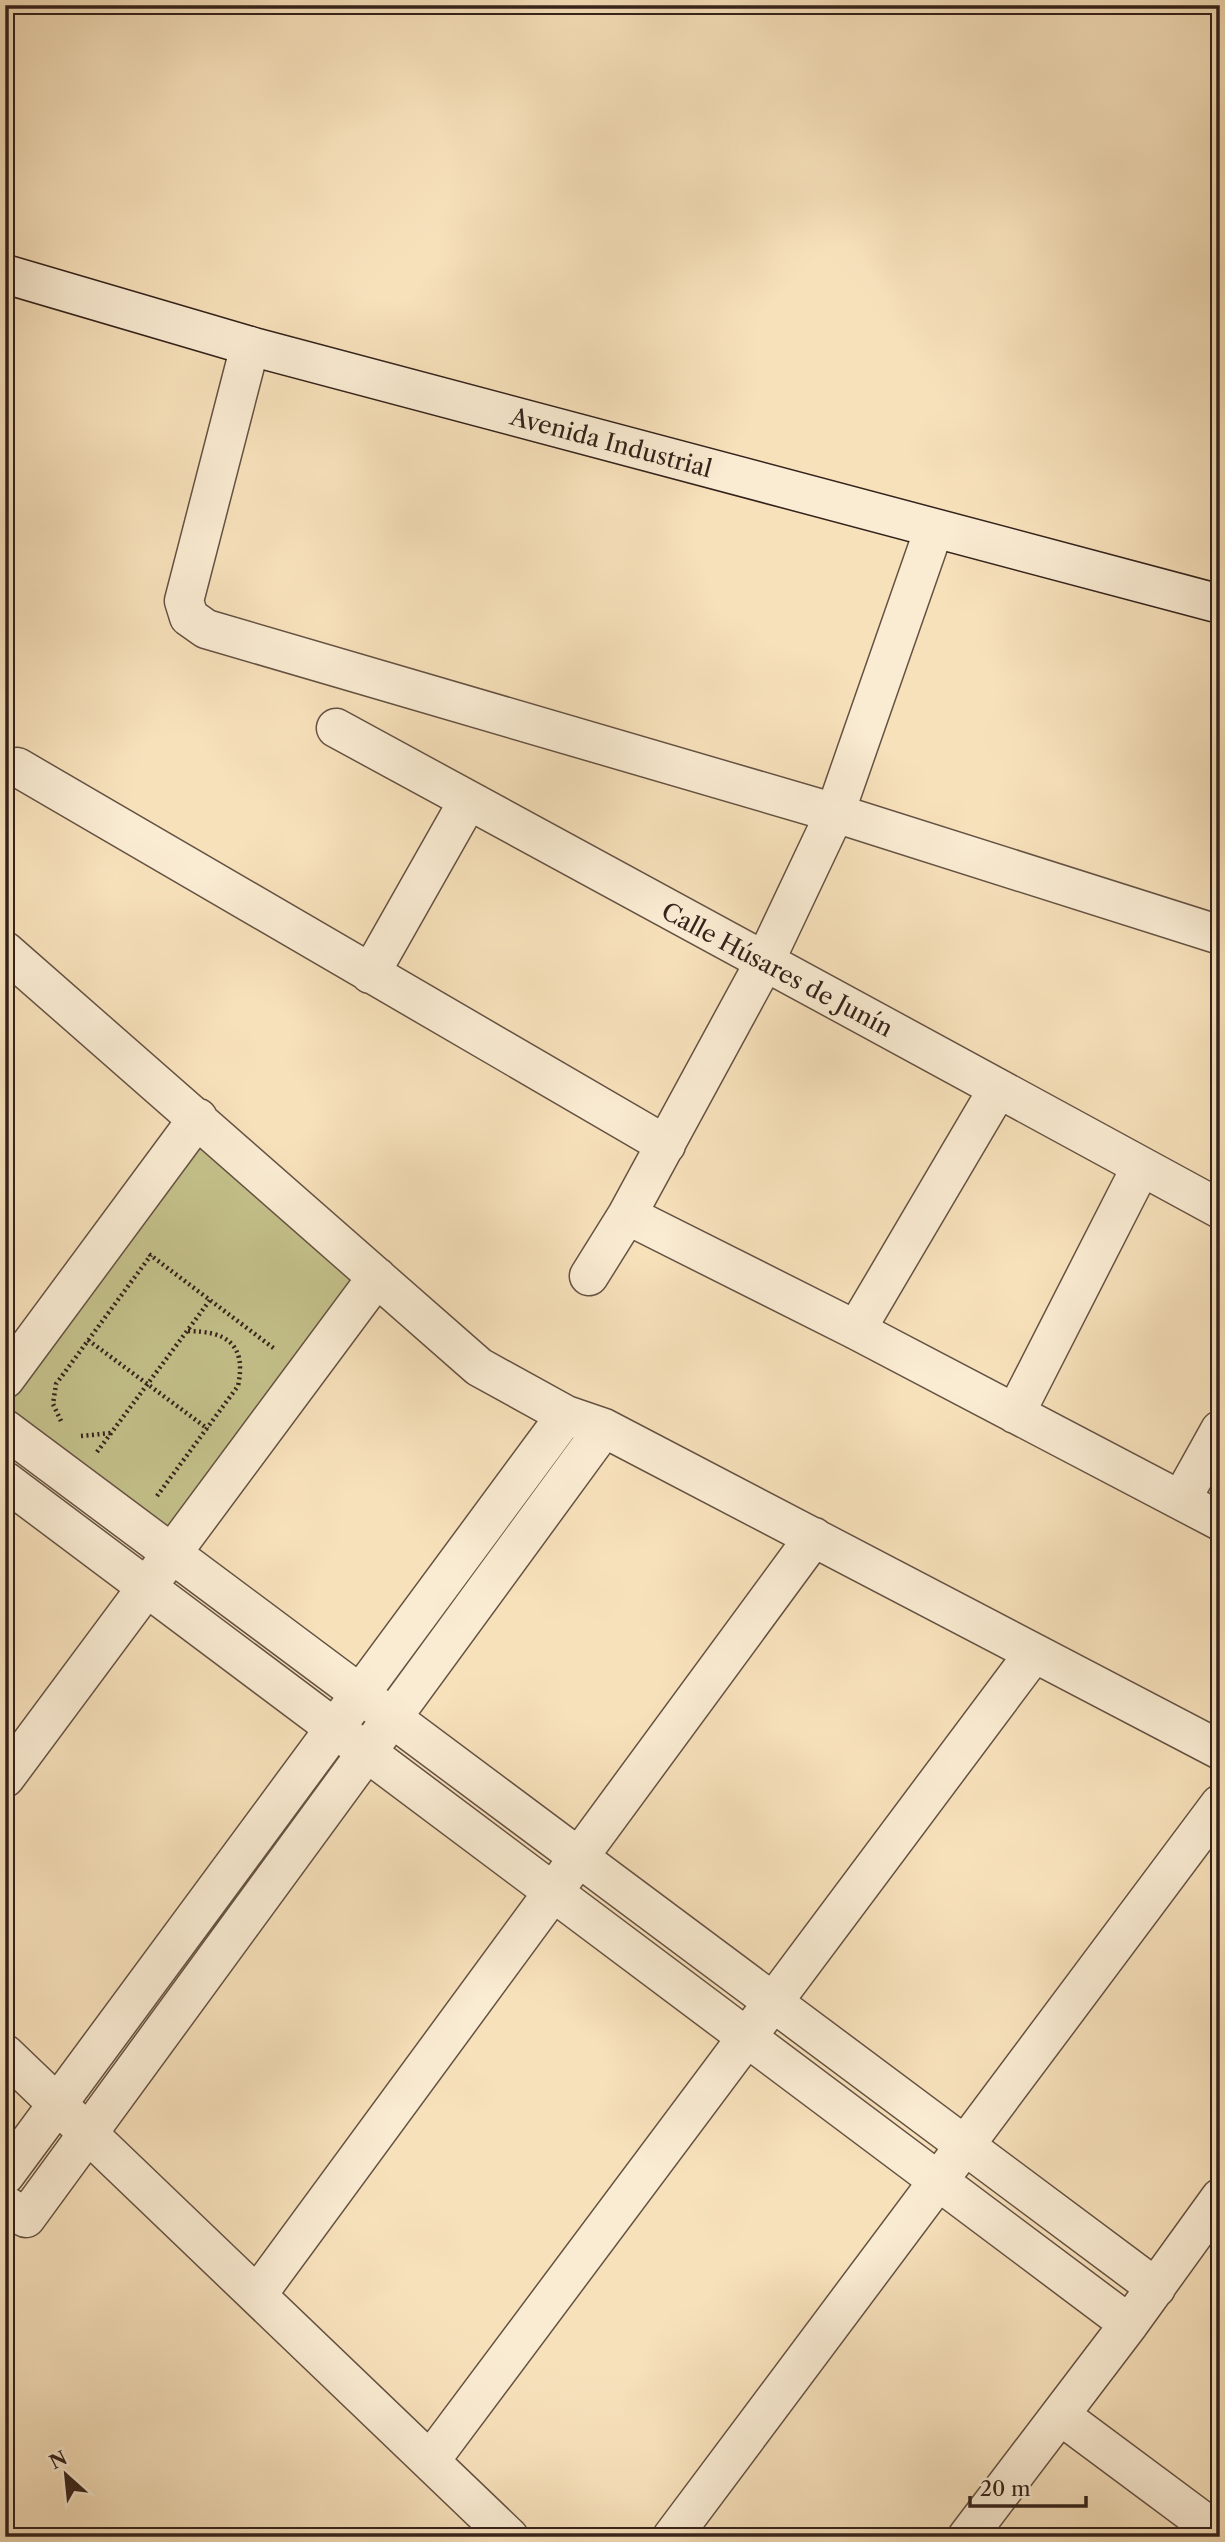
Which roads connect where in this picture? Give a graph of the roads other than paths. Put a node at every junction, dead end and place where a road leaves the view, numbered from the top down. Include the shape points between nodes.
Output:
1 (5, 274) edge
2 (250, 346) junction
3 (934, 529) junction
4 (1220, 604) edge
5 (337, 728) dead end
6 (16, 767) dead end
7 (468, 800) junction
8 (835, 813) junction
9 (1220, 935) edge
10 (9, 962) edge
11 (764, 963) junction
12 (370, 974) junction
13 (998, 1089) junction
14 (198, 1118) junction
15 (666, 1145) junction
16 (1142, 1167) junction
17 (1220, 1209) edge
18 (627, 1215) junction
19 (589, 1276) dead end
20 (377, 1277) junction
21 (856, 1331) junction
22 (5, 1379) edge
23 (1015, 1414) junction
24 (566, 1415) junction
25 (604, 1428) junction
26 (5, 1429) edge
27 (1220, 1430) edge
28 (5, 1481) edge
29 (1181, 1500) junction
30 (1220, 1521) edge
31 (814, 1537) junction
32 (173, 1554) junction
33 (148, 1587) junction
34 (1034, 1653) junction
35 (361, 1693) junction
36 (392, 1716) junction
37 (335, 1728) junction
38 (1220, 1750) edge
39 (366, 1751) junction
40 (5, 1778) edge
41 (1220, 1804) edge
42 (580, 1856) junction
43 (553, 1892) junction
44 (773, 2001) junction
45 (747, 2037) junction
46 (5, 2054) edge
47 (58, 2103) junction
48 (87, 2131) junction
49 (965, 2145) junction
50 (5, 2175) edge
51 (938, 2180) junction
52 (1220, 2198) edge
53 (5, 2205) edge
54 (1156, 2288) junction
55 (257, 2295) junction
56 (1129, 2324) junction
57 (1060, 2415) junction
58 (430, 2461) junction
59 (1220, 2534) edge
60 (509, 2537) edge
61 (672, 2537) edge
62 (967, 2537) edge

1 - 2 street, Avenida Industrial
2 - 3 street, Avenida Industrial
2 - 8 street via 184,601 189,617 220,633
3 - 4 street, Avenida Industrial
3 - 8 street
5 - 7 street, Calle Húsares de Junín
6 - 12 street
7 - 11 street, Calle Húsares de Junín
7 - 12 street
8 - 9 street
8 - 11 street
10 - 14 street
11 - 13 street, Calle Húsares de Junín
11 - 15 street
12 - 15 street
13 - 16 street, Calle Húsares de Junín
13 - 21 street
14 - 20 street
14 - 22 street
15 - 18 street
16 - 17 street, Calle Húsares de Junín
16 - 23 street
18 - 19 street
18 - 21 street
20 - 24 street via 479,1367
20 - 32 street
21 - 23 street
23 - 29 street
24 - 25 street
24 - 35 street
25 - 31 street
25 - 36 street
26 - 32 street
27 - 29 street
28 - 33 street
29 - 30 street
31 - 34 street
31 - 42 street
32 - 33 street
32 - 35 street
33 - 37 street
33 - 40 street
34 - 38 street
34 - 44 street
35 - 36 street
35 - 37 street
36 - 39 street
36 - 42 street
37 - 39 street
37 - 47 street
39 - 43 street
39 - 48 street
41 - 49 street
42 - 43 street
42 - 44 street
43 - 45 street
43 - 55 street
44 - 45 street
44 - 49 street
45 - 51 street
45 - 58 street
46 - 47 street
47 - 48 street
47 - 50 street
48 - 53 street via 26,2218
48 - 55 street
49 - 51 street
49 - 54 street
51 - 56 street
51 - 61 street
52 - 54 street
54 - 56 street
55 - 58 street
56 - 57 street
57 - 59 street
57 - 62 street
58 - 60 street

